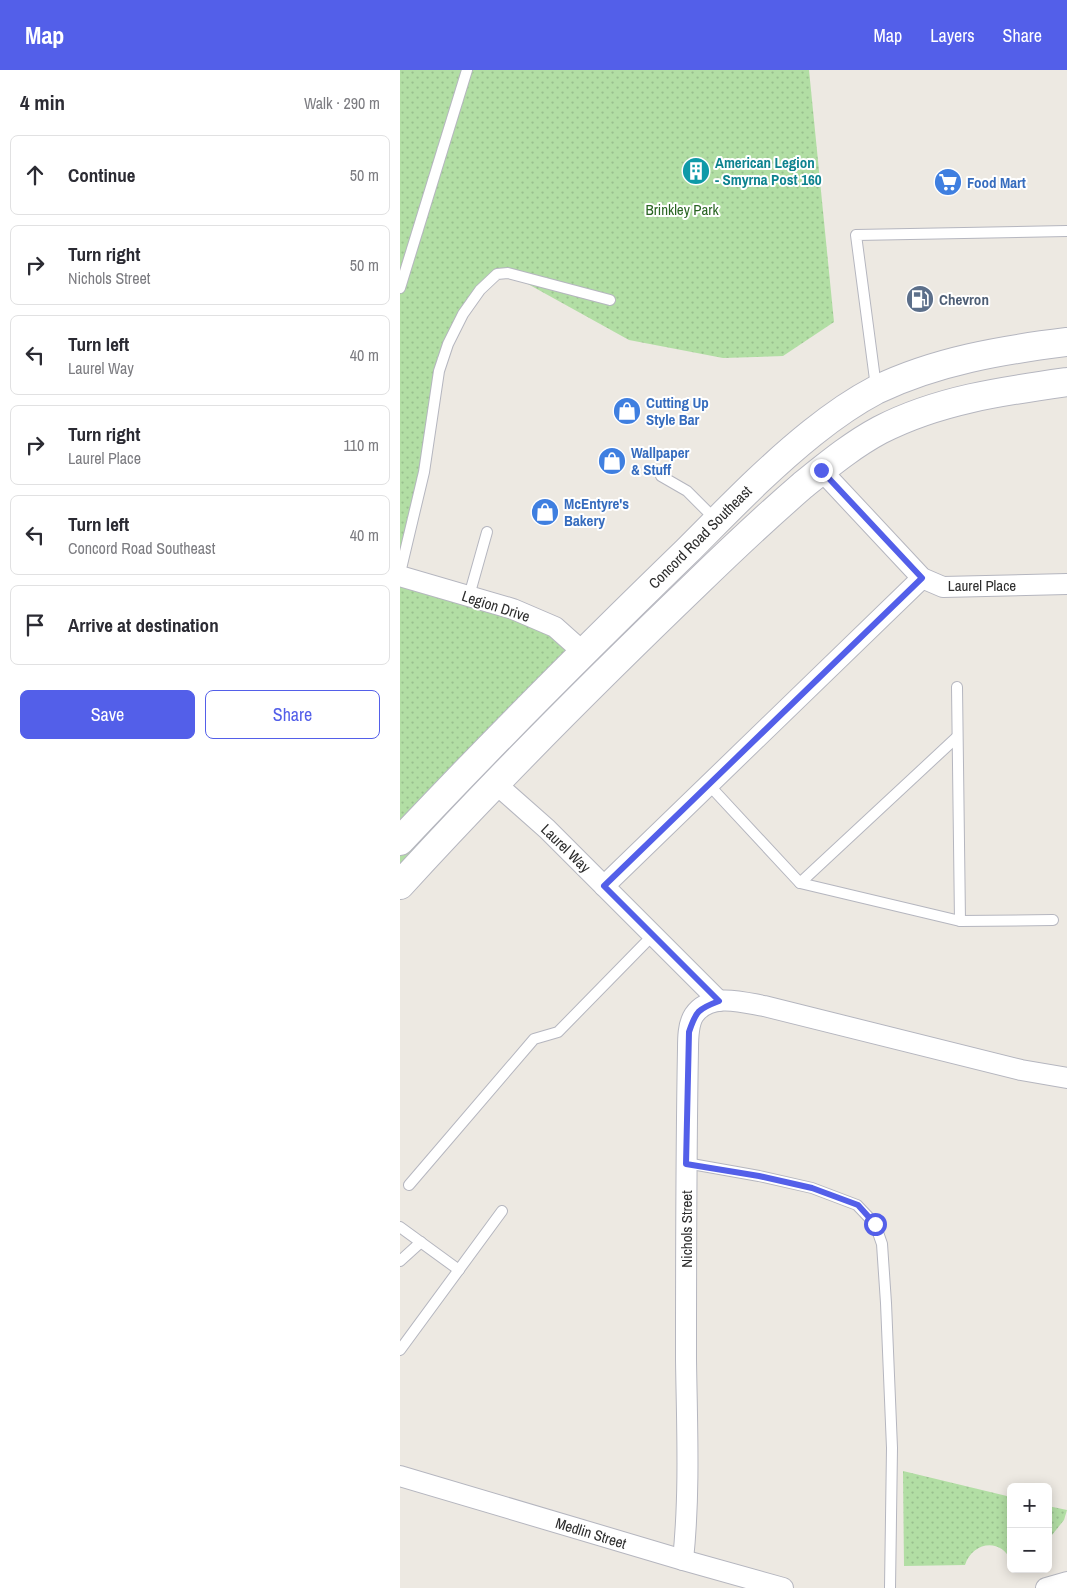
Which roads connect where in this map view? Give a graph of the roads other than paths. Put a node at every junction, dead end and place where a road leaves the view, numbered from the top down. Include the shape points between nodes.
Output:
1 (467, 70) edge
2 (1067, 231) edge
3 (400, 288) edge
4 (610, 300) dead end
5 (1067, 342) edge
6 (1067, 382) edge
7 (876, 390) junction
8 (821, 470) junction
9 (661, 476) dead end
10 (716, 521) junction
11 (487, 532) dead end
12 (400, 574) edge
13 (922, 578) junction
14 (1067, 584) edge
15 (469, 596) junction
16 (583, 652) junction
17 (957, 687) dead end
18 (958, 737) junction
19 (495, 783) junction
20 (709, 785) junction
21 (400, 842) edge
22 (800, 883) junction
23 (400, 885) edge
24 (604, 886) junction
25 (1054, 920) dead end
26 (960, 921) junction
27 (653, 935) junction
28 (719, 1001) junction
29 (1067, 1078) edge
30 (686, 1164) junction
31 (409, 1185) dead end
32 (502, 1212) dead end
33 (400, 1227) edge
34 (421, 1242) junction
35 (400, 1261) edge
36 (459, 1270) junction
37 (400, 1350) edge
38 (400, 1476) edge
39 (683, 1560) junction
40 (1067, 1582) edge
41 (783, 1588) edge
42 (890, 1588) edge
43 (1046, 1588) edge

1 - 3 lane
2 - 7 lane via 856,235
4 - 12 lane via 508,273 497,274 480,290 448,344 440,371 424,472
5 - 7 main road, Concord Road Southeast via 980,355 929,369
6 - 8 main road, Concord Road Southeast via 980,395 930,409 881,430
7 - 10 main road, Concord Road Southeast via 836,414 801,442
8 - 13 street
8 - 19 main road, Concord Road Southeast via 767,516 588,687
9 - 10 lane via 687,491
10 - 16 main road, Concord Road Southeast
11 - 15 lane
12 - 15 street, Legion Drive
13 - 14 street, Laurel Place via 943,587
13 - 20 street
15 - 16 street, Legion Drive via 513,609 556,627
16 - 21 main road, Concord Road Southeast
17 - 18 lane
18 - 22 lane
18 - 26 lane
19 - 23 main road, Concord Road Southeast
19 - 24 street, Laurel Way
20 - 22 lane
20 - 24 street
22 - 26 lane
24 - 27 street, Laurel Way
25 - 26 lane
27 - 28 street, Laurel Way
27 - 31 lane via 558,1032 534,1039
28 - 29 street via 734,1000 764,1006 1021,1070
28 - 30 street, Nichols Street via 704,1006 694,1016 689,1032
30 - 39 street, Nichols Street via 687,1436
30 - 42 lane via 812,1188 858,1205 875,1224 882,1244 892,1448
32 - 36 lane
33 - 34 lane
34 - 35 lane
34 - 36 lane
36 - 37 lane
38 - 39 street, Medlin Street
39 - 41 street, Medlin Street
40 - 43 street

